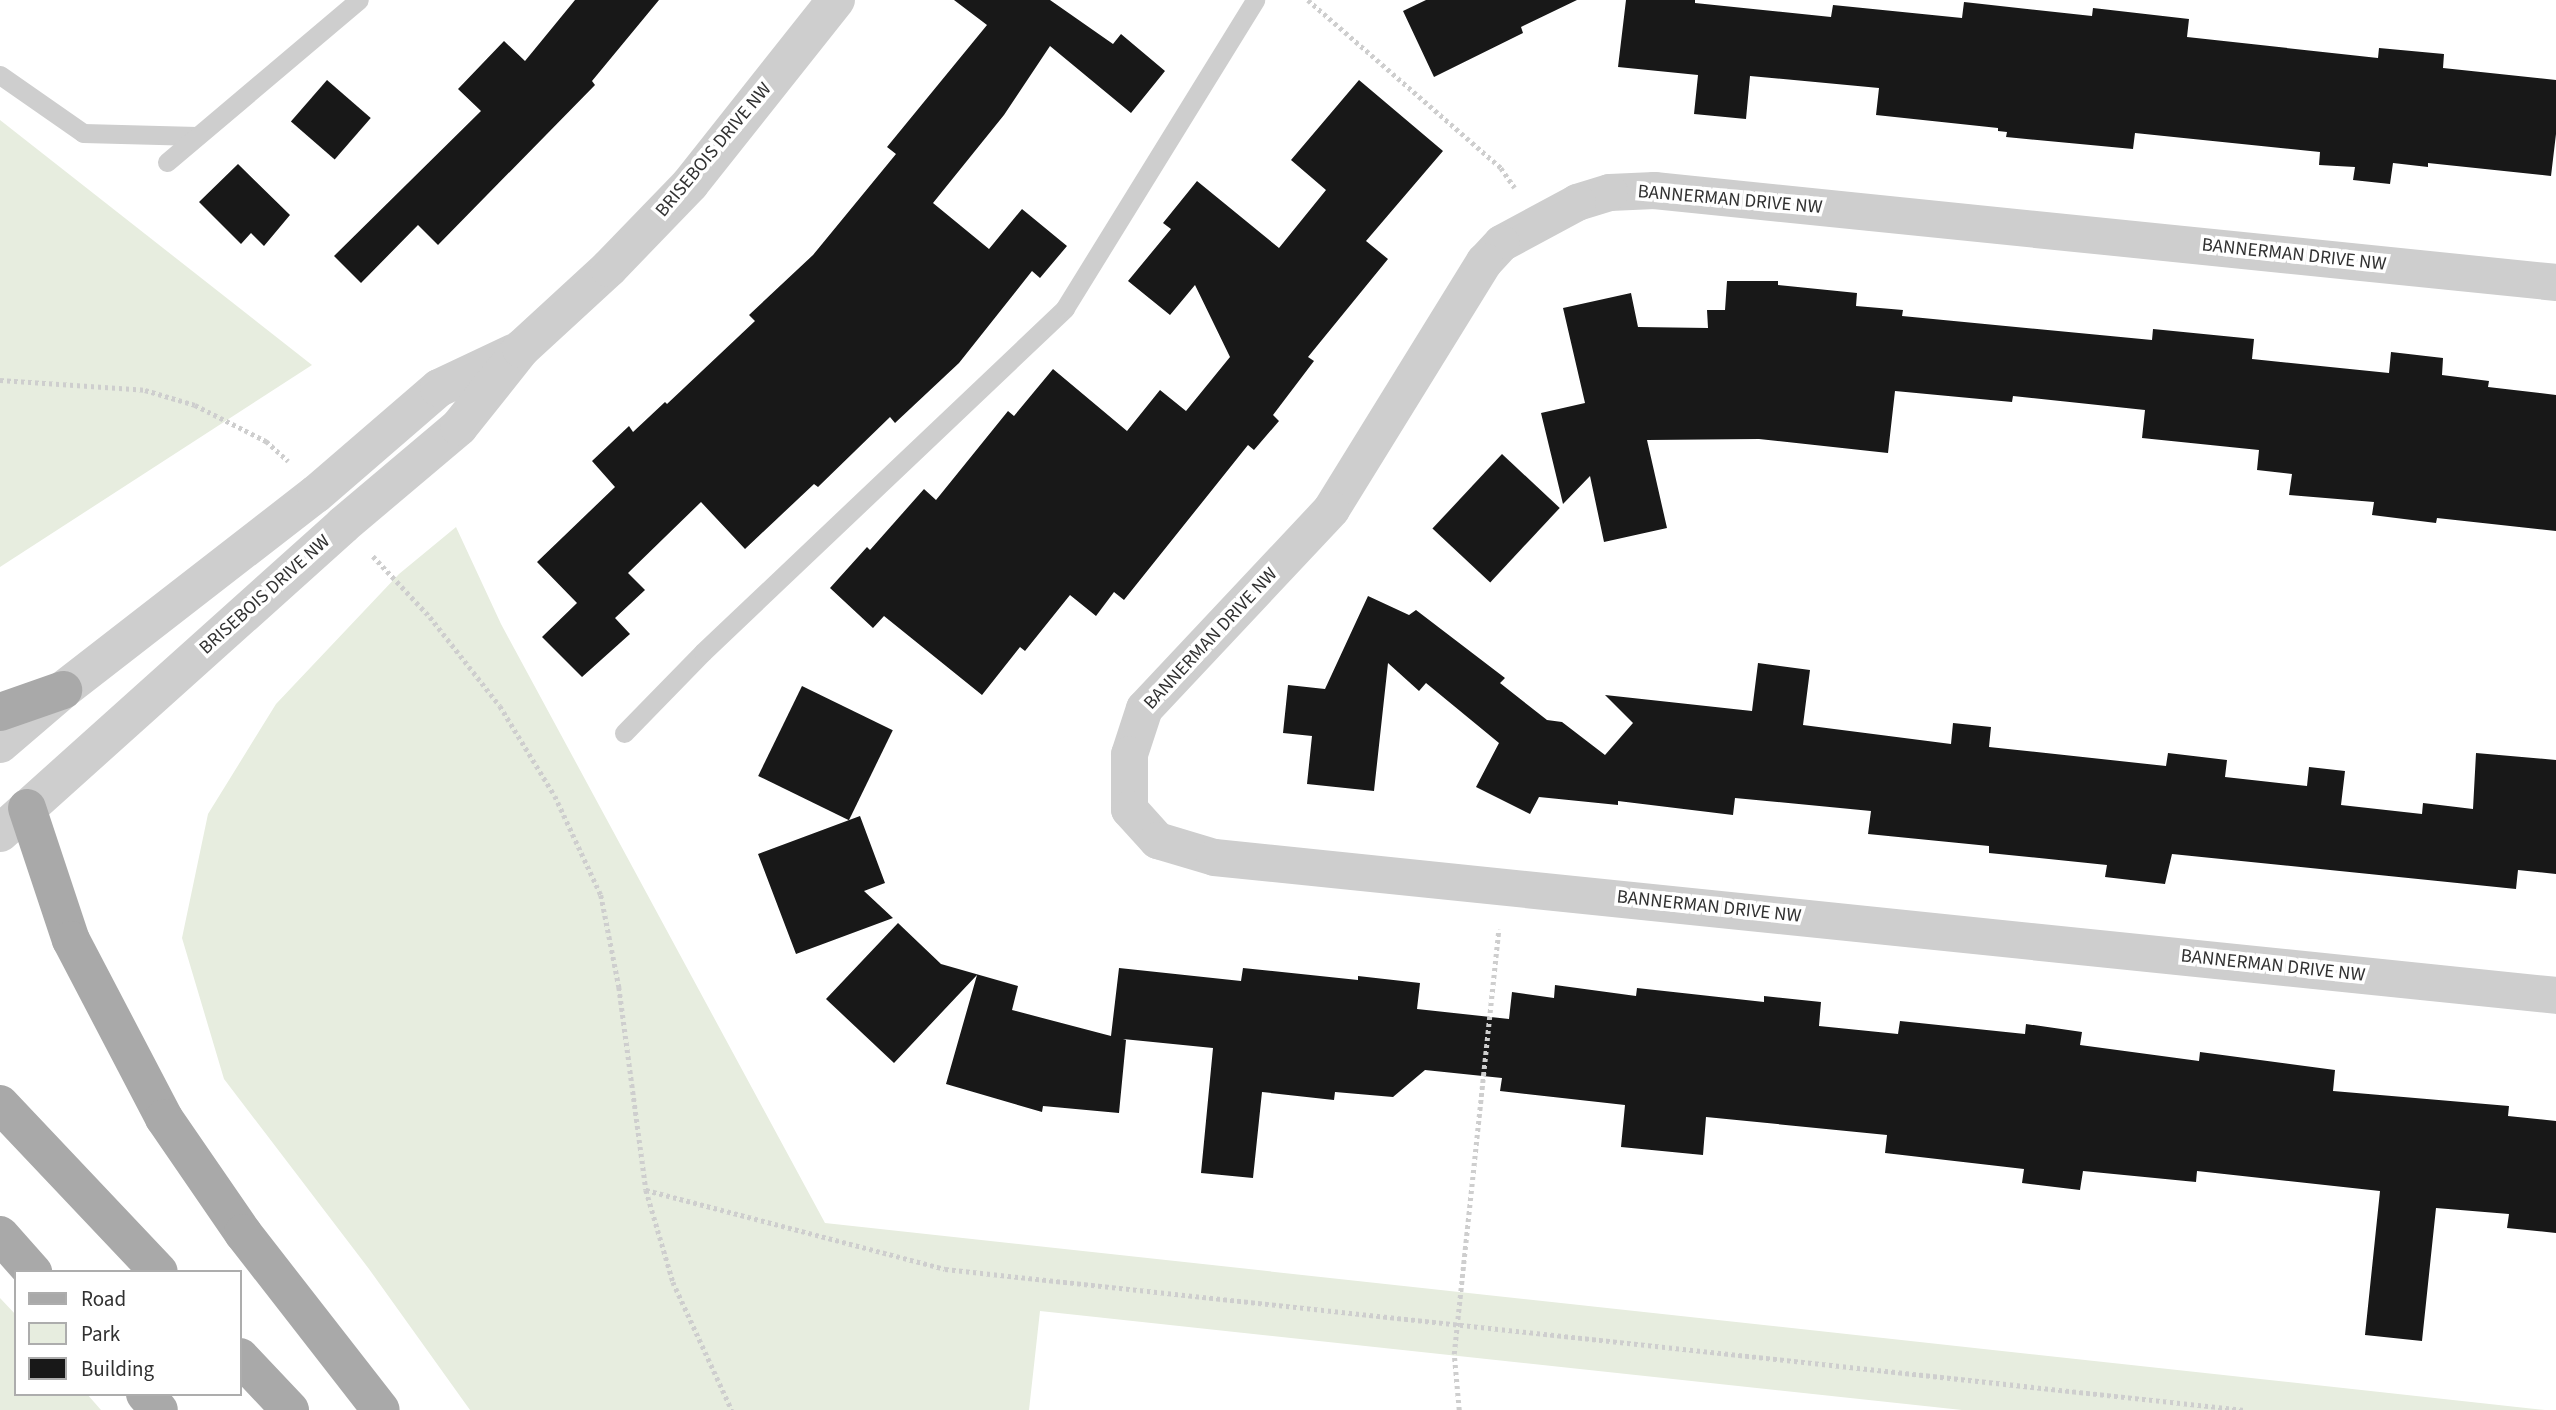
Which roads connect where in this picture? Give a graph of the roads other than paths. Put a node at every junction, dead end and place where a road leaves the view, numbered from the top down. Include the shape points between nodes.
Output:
1 (359, 0) edge
2 (836, 0) edge
3 (1255, 0) edge
4 (0, 75) edge
5 (197, 136) junction
6 (167, 162) dead end
7 (2556, 282) edge
8 (521, 349) junction
9 (63, 690) junction
10 (0, 712) edge
11 (624, 733) dead end
12 (0, 744) edge
13 (14, 820) edge
14 (2556, 995) edge
15 (0, 1104) edge
16 (0, 1235) edge
17 (31, 1270) edge
18 (157, 1270) edge
19 (242, 1359) edge
20 (147, 1396) edge
21 (159, 1410) edge
22 (290, 1410) edge
23 (381, 1410) edge

1 - 5 lane
2 - 8 street, BRISEBOIS DRIVE NW via 690,184 609,268
3 - 11 lane via 1065,308 713,642
4 - 5 lane via 83,133
5 - 6 lane
7 - 14 street, BANNERMAN DRIVE NW via 1654,190 1609,192 1577,201 1501,243 1484,261 1331,509 1144,708 1129,754 1129,809 1157,840 1214,857
8 - 9 street, BRISEBOIS DRIVE NW via 439,388 316,494
8 - 13 street, BRISEBOIS DRIVE NW via 459,427
9 - 10 main road
9 - 12 street, BRISEBOIS DRIVE NW
13 - 23 main road via 164,1118 243,1234
15 - 18 main road
16 - 17 main road
19 - 22 main road
20 - 21 main road

